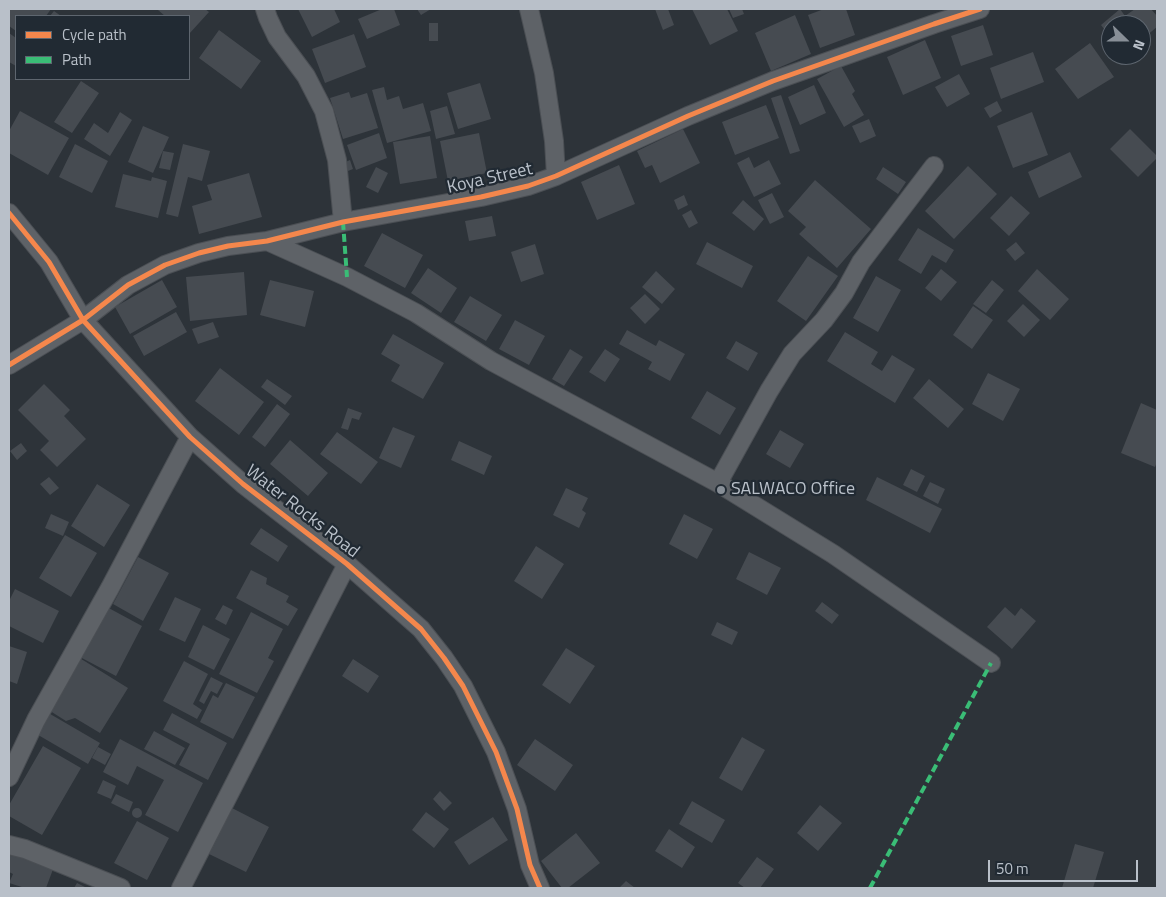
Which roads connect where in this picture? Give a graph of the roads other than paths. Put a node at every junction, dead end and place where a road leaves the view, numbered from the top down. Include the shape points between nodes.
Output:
1 (529, 9) edge
2 (980, 9) edge
3 (262, 12) edge
4 (934, 166) dead end
5 (556, 176) junction
6 (9, 214) edge
7 (343, 222) junction
8 (267, 241) junction
9 (83, 320) junction
10 (9, 364) edge
11 (190, 437) junction
12 (718, 483) junction
13 (347, 564) junction
14 (991, 663) dead end
15 (9, 777) edge
16 (9, 845) edge
17 (121, 888) edge
18 (181, 888) edge
19 (540, 888) edge

1 - 5 street via 544,73
2 - 5 street, Koya Street via 772,81
3 - 7 street via 306,76 324,111 337,160
4 - 12 street via 861,262 824,320 792,354
5 - 7 street, Koya Street via 480,197
6 - 9 street, Water Rocks Road via 49,262
7 - 8 street, Koya Street
8 - 9 street, Koya Street via 199,252 165,265 128,285
8 - 12 street via 416,313 492,361
9 - 10 street, Koya Street
9 - 11 street, Water Rocks Road
11 - 13 street, Water Rocks Road via 244,484
11 - 15 street via 36,720
12 - 14 street via 833,554
13 - 18 street
13 - 19 street, Water Rocks Road via 421,629 463,686 496,752 518,809 530,865
16 - 17 street

